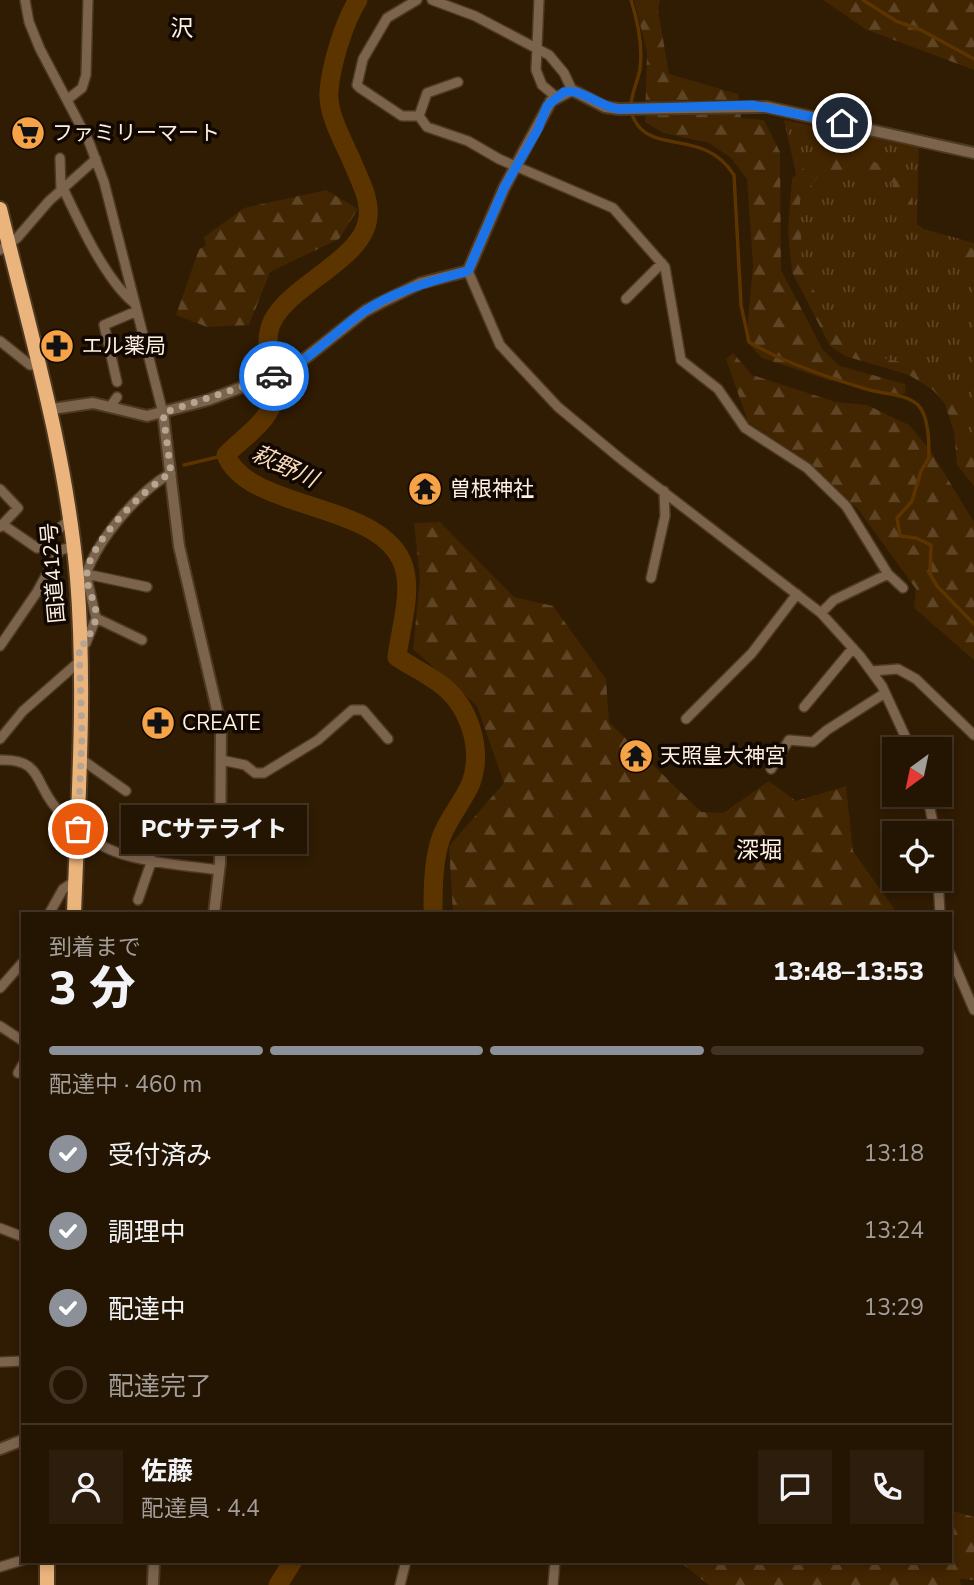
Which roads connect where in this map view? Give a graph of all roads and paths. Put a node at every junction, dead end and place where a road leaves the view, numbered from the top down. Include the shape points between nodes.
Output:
1 (24, 0) edge
2 (88, 0) edge
3 (417, 0) edge
4 (432, 0) edge
5 (539, 0) edge
6 (536, 47) junction
7 (458, 82) dead end
8 (572, 90) junction
9 (555, 96) junction
10 (68, 99) junction
11 (419, 116) junction
12 (974, 153) edge
13 (60, 158) dead end
14 (96, 159) junction
15 (516, 165) junction
16 (62, 189) junction
17 (0, 209) edge
18 (4, 238) edge
19 (662, 263) junction
20 (468, 271) junction
21 (626, 299) dead end
22 (136, 307) junction
23 (0, 341) edge
24 (41, 365) junction
25 (117, 382) dead end
26 (117, 397) dead end
27 (110, 407) junction
28 (52, 409) junction
29 (163, 413) junction
30 (171, 473) junction
31 (0, 489) edge
32 (664, 491) junction
33 (69, 520) junction
34 (1, 526) edge
35 (73, 547) junction
36 (888, 574) junction
37 (82, 576) junction
38 (651, 578) dead end
39 (147, 587) dead end
40 (903, 588) dead end
41 (797, 594) junction
42 (821, 613) junction
43 (96, 618) junction
44 (142, 640) dead end
45 (79, 645) junction
46 (0, 646) edge
47 (853, 648) junction
48 (80, 661) junction
49 (872, 671) junction
50 (885, 693) junction
51 (804, 707) dead end
52 (686, 719) dead end
53 (974, 736) edge
54 (905, 737) edge
55 (0, 738) edge
56 (388, 739) dead end
57 (0, 760) edge
58 (81, 760) junction
59 (221, 760) junction
60 (771, 769) dead end
61 (126, 791) dead end
62 (78, 829) junction
63 (220, 831) junction
64 (269, 836) dead end
65 (152, 860) junction
66 (219, 870) junction
67 (75, 881) junction
68 (939, 891) edge
69 (138, 900) dead end
70 (51, 912) edge
71 (74, 912) edge
72 (214, 912) edge
73 (940, 912) edge
74 (952, 959) edge
75 (21, 964) edge
76 (0, 988) edge
77 (974, 1010) edge
78 (0, 1026) edge
79 (21, 1040) edge
80 (0, 1228) edge
81 (21, 1236) edge
82 (21, 1361) edge
83 (1, 1364) edge
84 (21, 1441) edge
85 (0, 1449) edge
86 (21, 1561) edge
87 (47, 1563) edge
88 (154, 1563) edge
89 (406, 1563) edge
90 (555, 1563) edge
91 (0, 1567) edge
92 (47, 1585) edge
93 (153, 1585) edge
94 (400, 1585) edge
95 (553, 1585) edge

1 - 10 street via 40,49
2 - 10 street via 90,57 82,88
3 - 11 street via 387,18 363,60 357,85 402,116
4 - 6 street
5 - 6 street
6 - 8 street via 549,55
6 - 9 street via 541,85
7 - 11 street via 427,93
8 - 9 street
8 - 12 street via 605,107 626,109 767,107
9 - 15 street
10 - 14 street
11 - 15 street via 427,127
13 - 16 street
14 - 16 street
14 - 22 street
15 - 19 street via 604,202
15 - 20 street
16 - 18 street
16 - 22 street via 109,274
17 - 18 highway, 国道412号
18 - 24 highway, 国道412号
19 - 21 street
19 - 36 street via 681,360 718,389 745,428 807,468 846,506
20 - 29 street via 421,284 365,310 293,368
20 - 32 street via 500,345 558,407
22 - 25 street via 104,326
22 - 29 street
23 - 24 street via 30,365
24 - 28 highway, 国道412号
26 - 27 street
27 - 28 street via 93,403
27 - 29 street via 136,415
28 - 33 highway, 国道412号
29 - 30 street
30 - 37 street via 112,527
30 - 59 street via 179,546 217,703
31 - 34 street via 20,506
32 - 38 street via 665,516
32 - 41 street
33 - 34 street via 37,548
33 - 35 highway, 国道412号
35 - 37 highway, 国道412号
35 - 46 street via 60,550
36 - 40 street
36 - 42 street via 834,600
37 - 39 street
37 - 43 street
37 - 45 highway, 国道412号
41 - 42 street
41 - 52 street via 752,653
42 - 47 street
43 - 44 street
43 - 45 street via 86,643
45 - 48 highway, 国道412号
47 - 49 street
47 - 51 street
48 - 55 street via 23,710
48 - 58 highway, 国道412号
49 - 50 street
49 - 53 street via 898,669 916,679
50 - 54 street
50 - 60 street via 813,742 789,740
56 - 59 street via 363,710 352,710 318,740 264,773
57 - 62 street via 18,761 33,769 55,807
58 - 61 street
58 - 62 highway, 国道412号
59 - 63 street
62 - 65 street via 108,850
62 - 67 highway, 国道412号
63 - 64 street
63 - 66 street
65 - 66 street
65 - 69 street
66 - 72 street
67 - 70 street via 63,888
67 - 71 highway, 国道412号
68 - 73 street
74 - 77 street
75 - 76 street
78 - 79 street
80 - 81 street
82 - 83 street
84 - 85 street
86 - 91 street
87 - 92 highway
88 - 93 street
89 - 94 street
90 - 95 street

